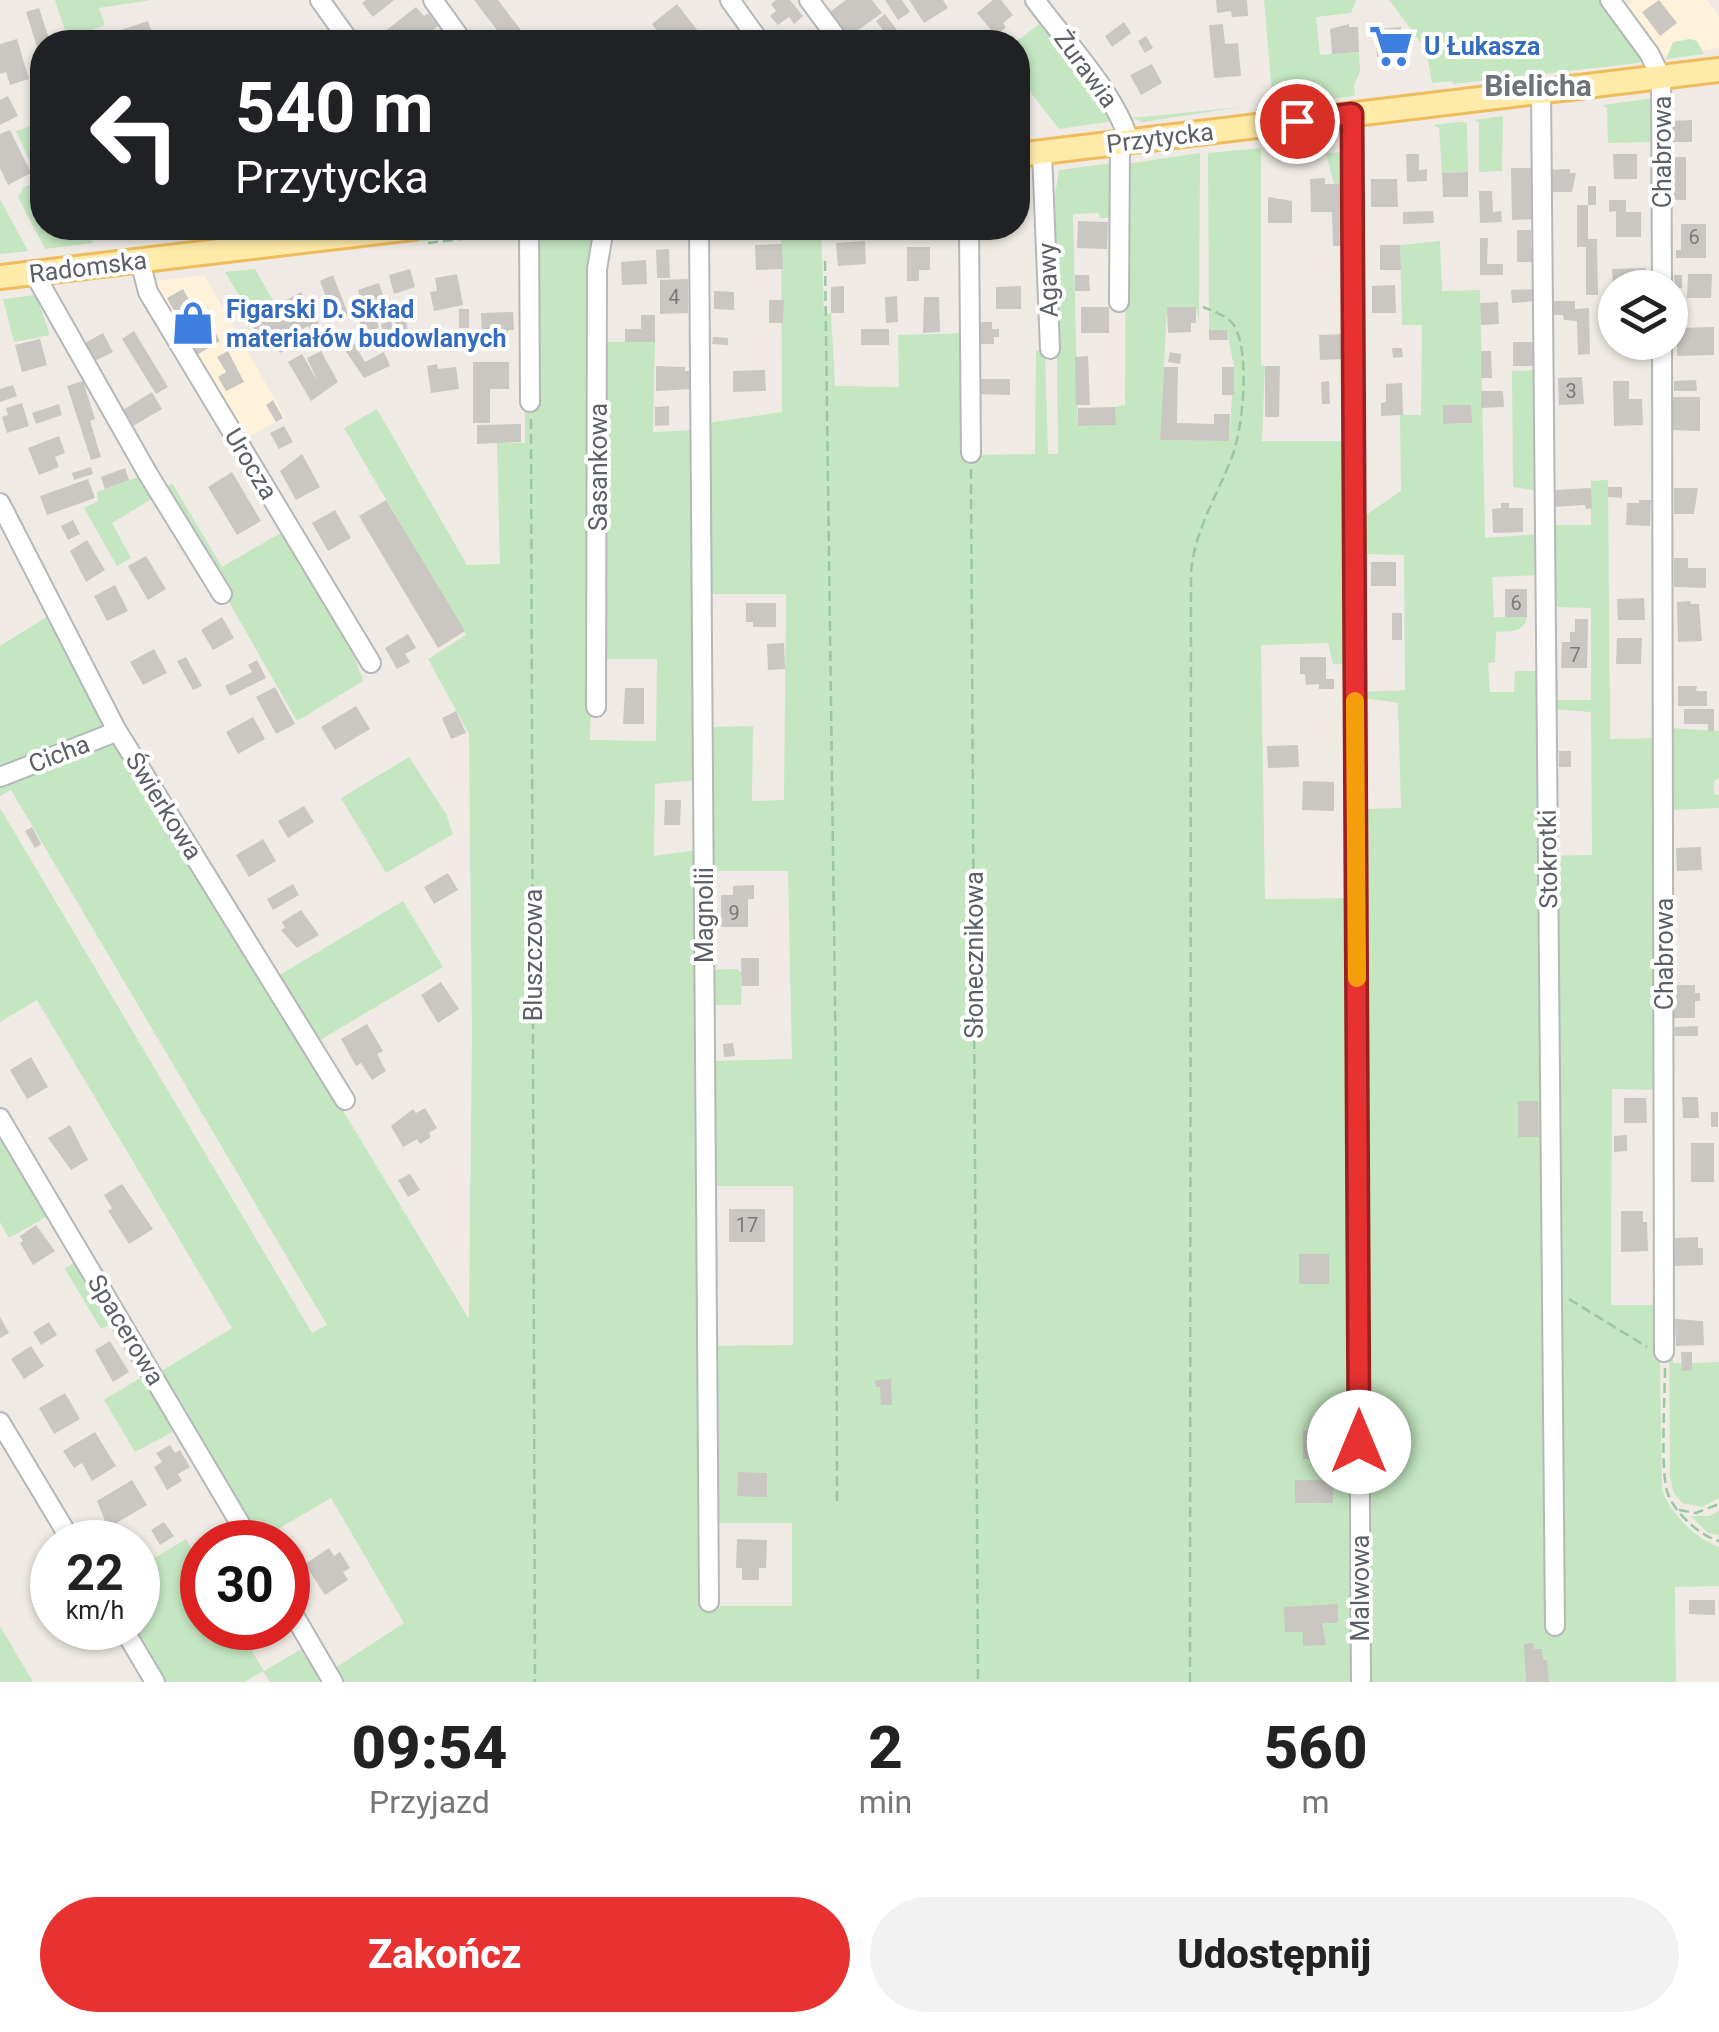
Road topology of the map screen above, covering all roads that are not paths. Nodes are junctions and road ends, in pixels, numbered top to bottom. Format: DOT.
graph roads {
  1 [pos="320,0"];
  2 [pos="432,0"];
  3 [pos="730,0"];
  4 [pos="809,0"];
  5 [pos="1036,0"];
  6 [pos="1610,0"];
  7 [pos="341,30"];
  8 [pos="454,30"];
  9 [pos="751,30"];
  10 [pos="831,30"];
  11 [pos="1719,70"];
  12 [pos="1661,77"];
  13 [pos="1541,92"];
  14 [pos="1352,114"];
  15 [pos="1125,142"];
  16 [pos="1042,152"];
  17 [pos="1030,154"];
  18 [pos="314,240"];
  19 [pos="528,240"];
  20 [pos="602,240"];
  21 [pos="700,240"];
  22 [pos="969,240"];
  23 [pos="140,261"];
  24 [pos="1662,270"];
  25 [pos="34,273"];
  26 [pos="0,277"];
  27 [pos="1118,302"];
  28 [pos="1050,349"];
  29 [pos="1662,360"];
  30 [pos="530,402"];
  31 [pos="971,454"];
  32 [pos="0,503"];
  33 [pos="222,594"];
  34 [pos="372,663"];
  35 [pos="596,707"];
  36 [pos="116,728"];
  37 [pos="0,776"];
  38 [pos="344,1100"];
  39 [pos="0,1118"];
  40 [pos="1664,1352"];
  41 [pos="0,1422"];
  42 [pos="59,1520"];
  43 [pos="238,1520"];
  44 [pos="709,1602"];
  45 [pos="1555,1626"];
  46 [pos="310,1643"];
  47 [pos="136,1650"];
  48 [pos="156,1682"];
  49 [pos="333,1682"];
  50 [pos="1361,1682"];
  1 -- 7 [label="street"];
  2 -- 8 [label="street"];
  3 -- 9 [label="street"];
  4 -- 10 [label="street"];
  5 -- 15 [label="street, Żurawia"];
  6 -- 12 [label="street"];
  11 -- 12 [label="main road, Przytycka"];
  12 -- 13 [label="main road, Przytycka"];
  12 -- 24 [label="street, Chabrowa"];
  13 -- 14 [label="main road, Przytycka"];
  13 -- 45 [label="street, Stokrotki"];
  14 -- 15 [label="main road, Przytycka"];
  14 -- 50 [label="street, Malwowa"];
  15 -- 16 [label="main road, Przytycka"];
  15 -- 27 [label="street"];
  16 -- 17 [label="main road, Przytycka"];
  16 -- 28 [label="street, Agawy"];
  18 -- 23 [label="main road, Radomska"];
  19 -- 30 [label="street"];
  20 -- 35 [label="street, Sasankowa"];
  21 -- 44 [label="street, Magnolii"];
  22 -- 31 [label="street"];
  23 -- 25 [label="main road, Radomska"];
  23 -- 34 [label="street, Urocza"];
  25 -- 26 [label="main road, Radomska"];
  25 -- 33 [label="street"];
  29 -- 40 [label="street, Chabrowa"];
  32 -- 36 [label="street, Świerkowa"];
  36 -- 37 [label="street, Cicha"];
  36 -- 38 [label="street, Świerkowa"];
  39 -- 43 [label="street, Spacerowa"];
  41 -- 42 [label="street"];
  46 -- 49 [label="street"];
  47 -- 48 [label="street"];
}
